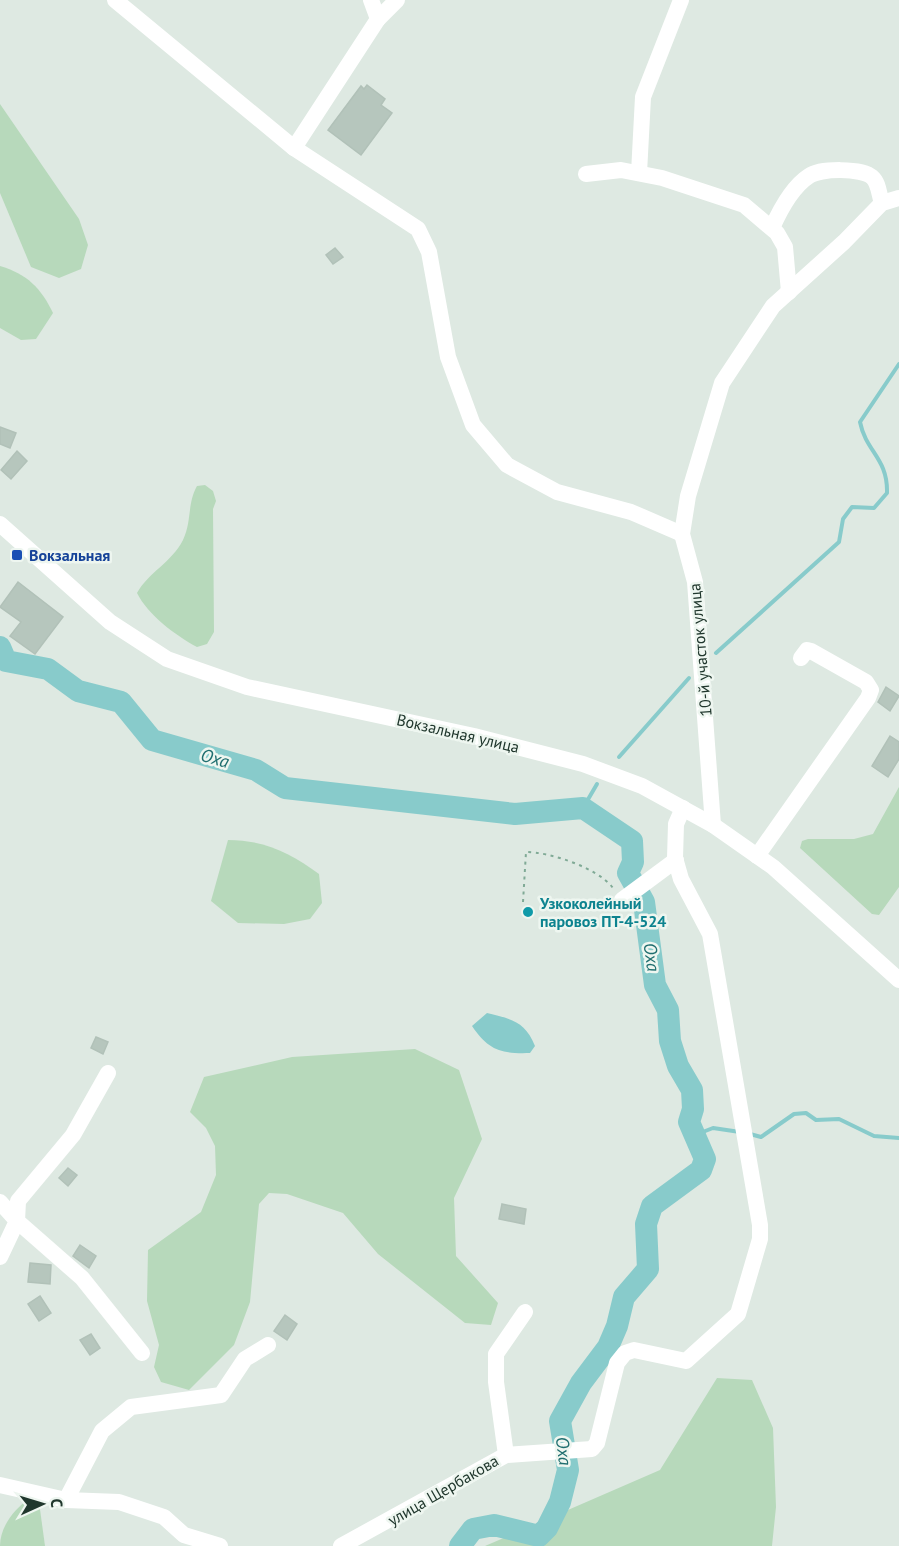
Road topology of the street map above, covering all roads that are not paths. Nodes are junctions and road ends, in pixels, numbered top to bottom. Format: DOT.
graph roads {
  1 [pos="114,0"];
  2 [pos="371,0"];
  3 [pos="397,0"];
  4 [pos="681,0"];
  5 [pos="378,19"];
  6 [pos="294,148"];
  7 [pos="639,173"];
  8 [pos="586,174"];
  9 [pos="899,198"];
  10 [pos="882,203"];
  11 [pos="772,228"];
  12 [pos="789,292"];
  13 [pos="0,524"];
  14 [pos="682,534"];
  15 [pos="801,658"];
  16 [pos="683,808"];
  17 [pos="713,825"];
  18 [pos="758,856"];
  19 [pos="676,861"];
  20 [pos="625,898"];
  21 [pos="899,980"];
  22 [pos="108,1073"];
  23 [pos="0,1202"];
  24 [pos="17,1221"];
  25 [pos="0,1257"];
  26 [pos="525,1312"];
  27 [pos="268,1345"];
  28 [pos="142,1353"];
  29 [pos="506,1455"];
  30 [pos="0,1485"];
  31 [pos="66,1500"];
  32 [pos="220,1546"];
  33 [pos="341,1546"];
  1 -- 6 [label="street"];
  2 -- 5 [label="street"];
  3 -- 5 [label="street"];
  4 -- 7 [label="street"];
  5 -- 6 [label="street"];
  6 -- 14 [label="street"];
  7 -- 8 [label="street"];
  7 -- 11 [label="street"];
  9 -- 10 [label="street, 10-й участок улица"];
  10 -- 11 [label="street"];
  10 -- 12 [label="street, 10-й участок улица"];
  11 -- 12 [label="street"];
  12 -- 14 [label="street, 10-й участок улица"];
  13 -- 16 [label="street, Вокзальная улица"];
  14 -- 17 [label="street, 10-й участок улица"];
  15 -- 18 [label="street"];
  16 -- 17 [label="street, Вокзальная улица"];
  16 -- 19 [label="street"];
  17 -- 18 [label="street, Вокзальная улица"];
  18 -- 21 [label="street, Вокзальная улица"];
  19 -- 20 [label="street"];
  19 -- 29 [label="street"];
  22 -- 24 [label="street"];
  23 -- 24 [label="street"];
  24 -- 25 [label="street"];
  24 -- 28 [label="street"];
  26 -- 29 [label="street, улица Щербакова"];
  27 -- 31 [label="street"];
  29 -- 33 [label="street, улица Щербакова"];
  30 -- 31 [label="street"];
  31 -- 32 [label="street"];
}
